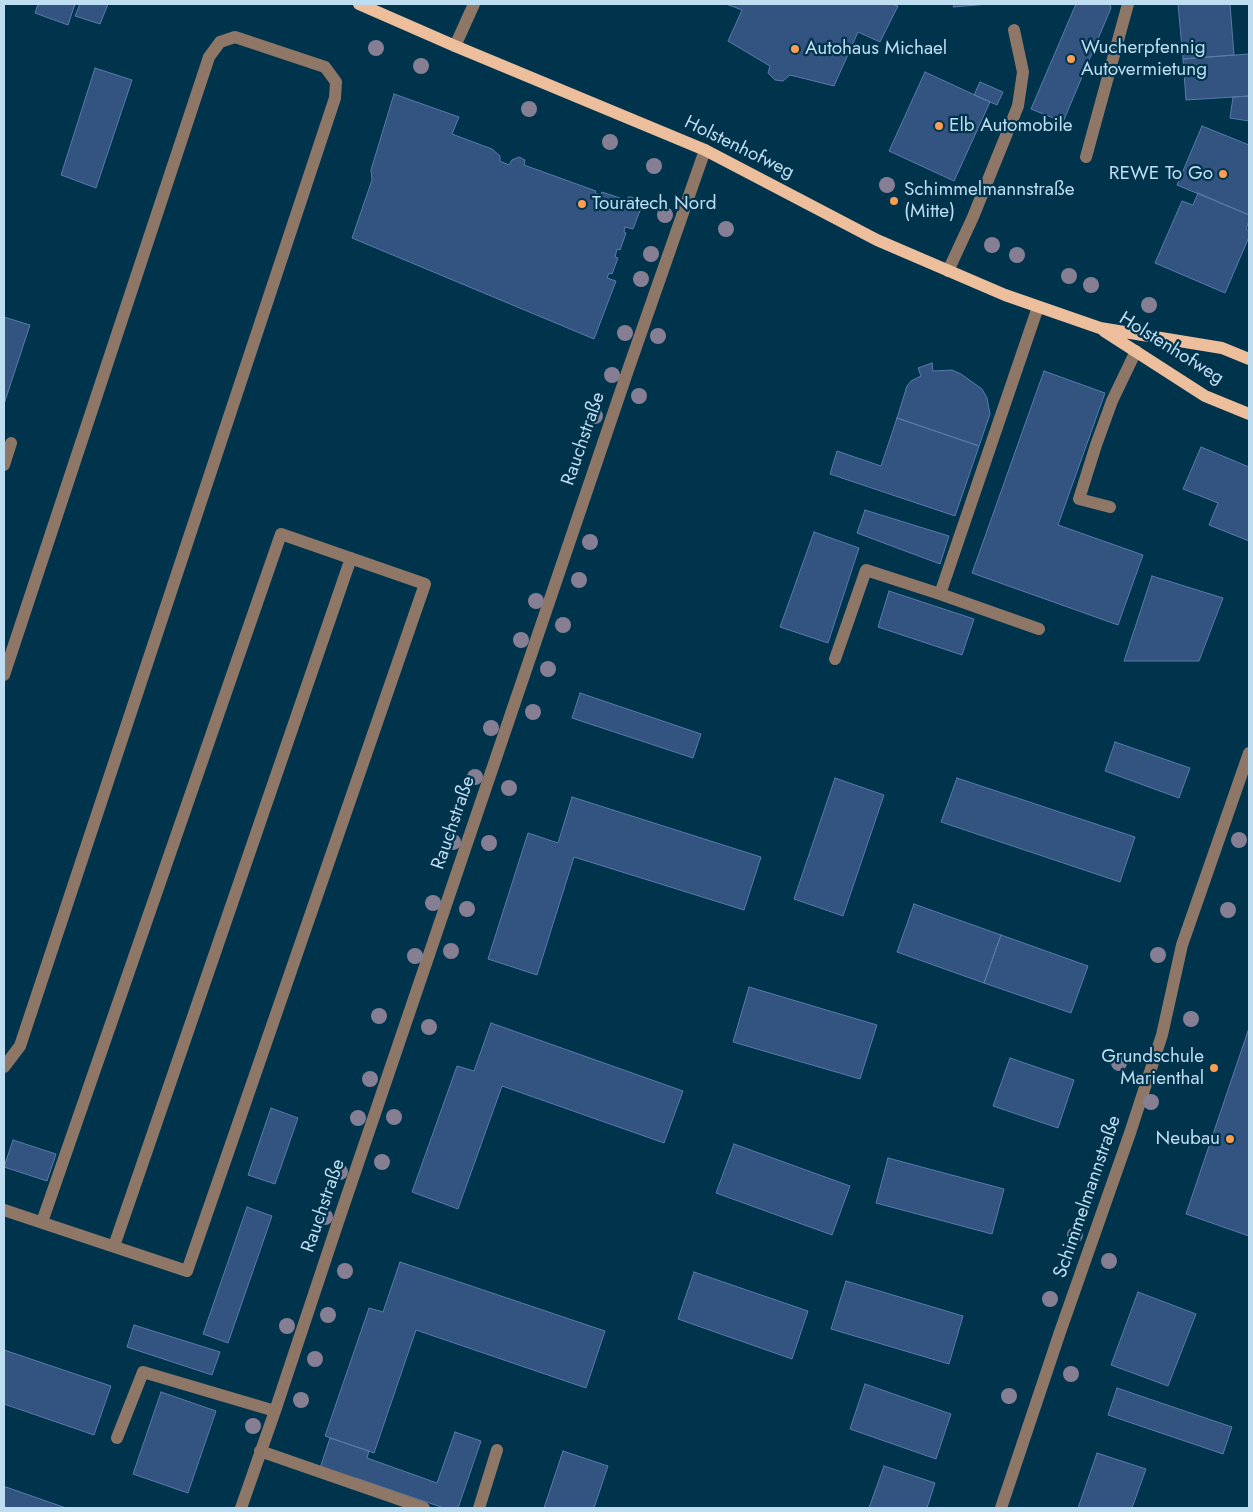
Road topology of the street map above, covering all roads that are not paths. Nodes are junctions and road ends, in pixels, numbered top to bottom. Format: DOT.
graph roads {
  1 [pos="359,4"];
  2 [pos="474,4"];
  3 [pos="1128,4"];
  4 [pos="1014,30"];
  5 [pos="455,46"];
  6 [pos="705,150"];
  7 [pos="1086,157"];
  8 [pos="948,271"];
  9 [pos="1038,307"];
  10 [pos="1100,328"];
  11 [pos="1136,351"];
  12 [pos="1249,359"];
  13 [pos="1249,414"];
  14 [pos="11,443"];
  15 [pos="4,465"];
  16 [pos="1110,507"];
  17 [pos="351,558"];
  18 [pos="940,594"];
  19 [pos="1039,629"];
  20 [pos="835,659"];
  21 [pos="4,675"];
  22 [pos="1249,753"];
  23 [pos="4,1067"];
  24 [pos="4,1210"];
  25 [pos="42,1222"];
  26 [pos="114,1246"];
  27 [pos="275,1411"];
  28 [pos="117,1438"];
  29 [pos="497,1450"];
  30 [pos="260,1451"];
  31 [pos="241,1508"];
  32 [pos="424,1508"];
  33 [pos="478,1508"];
  34 [pos="1001,1508"];
  1 -- 5 [label="main road, Holstenhofweg"];
  2 -- 5 [label="street"];
  3 -- 7 [label="street"];
  4 -- 8 [label="street"];
  5 -- 6 [label="main road, Holstenhofweg"];
  6 -- 8 [label="main road, Holstenhofweg"];
  6 -- 27 [label="street, Rauchstraße"];
  8 -- 9 [label="main road, Holstenhofweg"];
  9 -- 10 [label="main road, Holstenhofweg"];
  9 -- 18 [label="street"];
  10 -- 11 [label="main road, Holstenhofweg"];
  10 -- 12 [label="main road, Holstenhofweg"];
  11 -- 13 [label="main road, Holstenhofweg"];
  11 -- 16 [label="street"];
  14 -- 15 [label="street"];
  17 -- 25 [label="street"];
  17 -- 26 [label="street"];
  17 -- 26 [label="street"];
  18 -- 19 [label="street"];
  18 -- 20 [label="street"];
  21 -- 23 [label="street"];
  22 -- 34 [label="street, Schimmelmannstraße"];
  24 -- 25 [label="street"];
  25 -- 26 [label="street"];
  27 -- 28 [label="street"];
  27 -- 30 [label="street, Rauchstraße"];
  29 -- 33 [label="street"];
  30 -- 31 [label="street, Rauchstraße"];
  30 -- 32 [label="street"];
}
